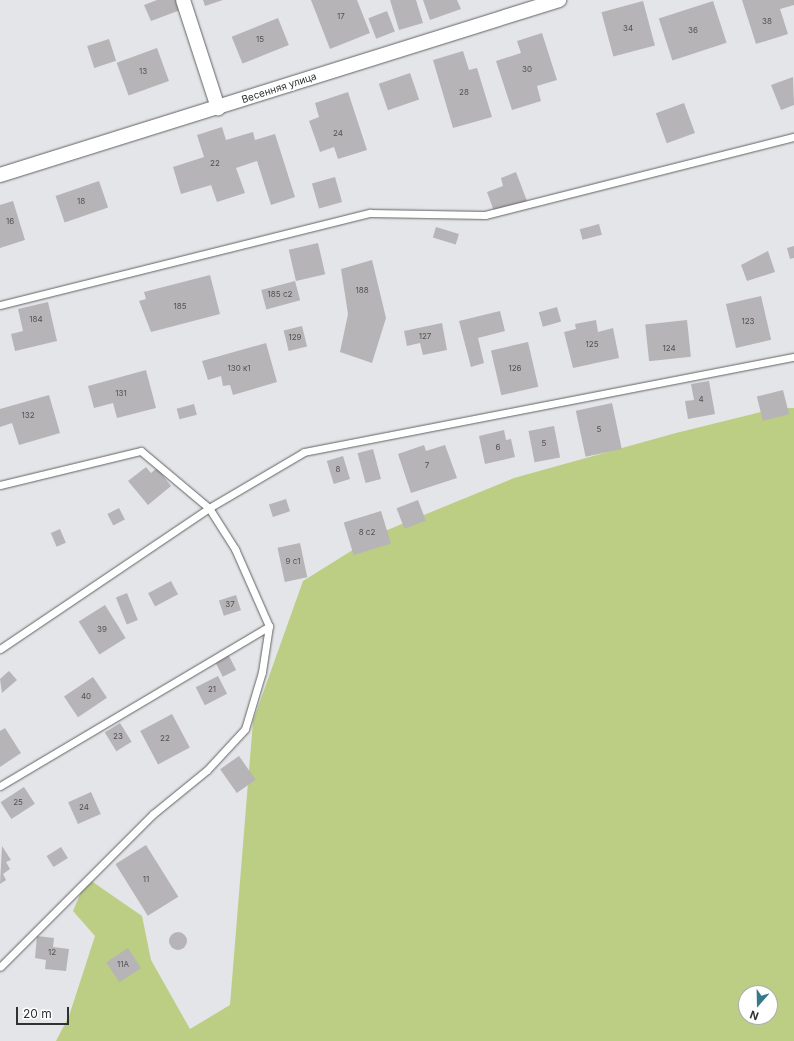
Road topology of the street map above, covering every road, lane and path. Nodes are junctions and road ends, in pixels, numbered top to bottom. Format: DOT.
graph roads {
  1 [pos="183,0"];
  2 [pos="559,0"];
  3 [pos="218,108"];
  4 [pos="794,136"];
  5 [pos="0,175"];
  6 [pos="0,305"];
  7 [pos="794,357"];
  8 [pos="0,484"];
  9 [pos="209,508"];
  10 [pos="269,626"];
  11 [pos="0,649"];
  12 [pos="0,786"];
  13 [pos="0,967"];
  1 -- 3 [label="street"];
  2 -- 3 [label="street, Весенняя улица"];
  3 -- 5 [label="street, Весенняя улица"];
  4 -- 6 [label="lane"];
  7 -- 9 [label="lane"];
  8 -- 9 [label="lane"];
  9 -- 10 [label="lane"];
  9 -- 11 [label="lane"];
  10 -- 12 [label="lane"];
  10 -- 13 [label="lane"];
}
